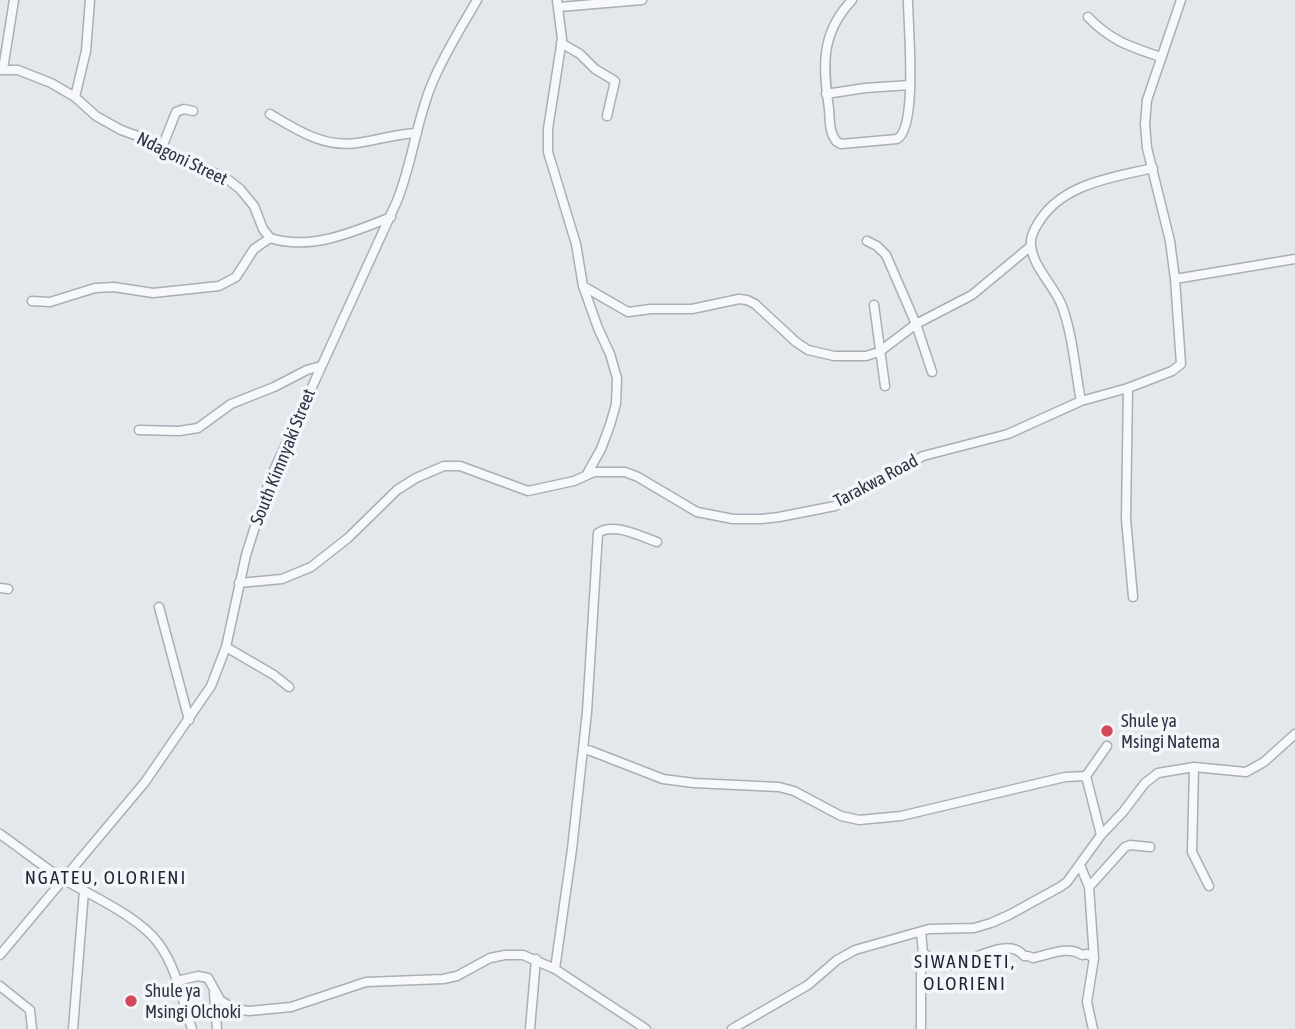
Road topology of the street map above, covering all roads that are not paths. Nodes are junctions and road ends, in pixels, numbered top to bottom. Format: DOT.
graph roads {
  1 [pos="14,0"];
  2 [pos="90,0"];
  3 [pos="477,0"];
  4 [pos="642,0"];
  5 [pos="852,0"];
  6 [pos="908,0"];
  7 [pos="1181,0"];
  8 [pos="558,4"];
  9 [pos="1088,17"];
  10 [pos="561,43"];
  11 [pos="1161,57"];
  12 [pos="1,70"];
  13 [pos="910,85"];
  14 [pos="826,94"];
  15 [pos="75,97"];
  16 [pos="193,111"];
  17 [pos="270,114"];
  18 [pos="607,116"];
  19 [pos="417,134"];
  20 [pos="161,150"];
  21 [pos="1153,169"];
  22 [pos="391,217"];
  23 [pos="270,238"];
  24 [pos="867,241"];
  25 [pos="1031,246"];
  26 [pos="1295,260"];
  27 [pos="1175,279"];
  28 [pos="583,286"];
  29 [pos="32,301"];
  30 [pos="874,306"];
  31 [pos="916,324"];
  32 [pos="879,352"];
  33 [pos="321,366"];
  34 [pos="932,372"];
  35 [pos="884,386"];
  36 [pos="1128,388"];
  37 [pos="1081,401"];
  38 [pos="139,430"];
  39 [pos="587,474"];
  40 [pos="657,542"];
  41 [pos="239,583"];
  42 [pos="1133,597"];
  43 [pos="159,607"];
  44 [pos="226,647"];
  45 [pos="289,687"];
  46 [pos="189,720"];
  47 [pos="1295,734"];
  48 [pos="1107,746"];
  49 [pos="583,750"];
  50 [pos="1194,767"];
  51 [pos="1086,776"];
  52 [pos="0,834"];
  53 [pos="1101,835"];
  54 [pos="1150,847"];
  55 [pos="1080,865"];
  56 [pos="62,878"];
  57 [pos="1089,887"];
  58 [pos="1209,887"];
  59 [pos="84,891"];
  60 [pos="921,932"];
  61 [pos="923,953"];
  62 [pos="0,955"];
  63 [pos="1094,958"];
  64 [pos="536,959"];
  65 [pos="555,969"];
  66 [pos="177,981"];
  67 [pos="0,986"];
  68 [pos="215,993"];
  69 [pos="32,1029"];
  70 [pos="73,1029"];
  71 [pos="192,1029"];
  72 [pos="217,1029"];
  73 [pos="530,1029"];
  74 [pos="646,1029"];
  75 [pos="732,1029"];
  76 [pos="921,1029"];
  77 [pos="1093,1029"];
  1 -- 12 [label="street"];
  2 -- 15 [label="street"];
  3 -- 19 [label="street, South Kimnyaki Street"];
  4 -- 8 [label="street"];
  5 -- 14 [label="street"];
  6 -- 13 [label="street"];
  7 -- 11 [label="street, Tarakwa Road"];
  8 -- 10 [label="street"];
  9 -- 11 [label="street"];
  10 -- 18 [label="street"];
  10 -- 28 [label="street"];
  11 -- 21 [label="street, Tarakwa Road"];
  12 -- 15 [label="street, Ndagoni Street"];
  13 -- 14 [label="street"];
  13 -- 14 [label="street"];
  15 -- 20 [label="street, Ndagoni Street"];
  16 -- 20 [label="street"];
  17 -- 19 [label="street"];
  19 -- 22 [label="street, South Kimnyaki Street"];
  20 -- 23 [label="street, Ndagoni Street"];
  21 -- 25 [label="street"];
  21 -- 27 [label="street, Tarakwa Road"];
  22 -- 23 [label="street"];
  22 -- 33 [label="street, South Kimnyaki Street"];
  23 -- 29 [label="street"];
  24 -- 31 [label="street"];
  25 -- 31 [label="street"];
  25 -- 37 [label="street"];
  26 -- 27 [label="street"];
  27 -- 36 [label="street, Tarakwa Road"];
  28 -- 32 [label="street"];
  28 -- 39 [label="street"];
  30 -- 32 [label="street"];
  31 -- 32 [label="street"];
  31 -- 34 [label="street"];
  32 -- 35 [label="street"];
  33 -- 38 [label="street"];
  33 -- 41 [label="street, South Kimnyaki Street"];
  36 -- 37 [label="street, Tarakwa Road"];
  36 -- 42 [label="street"];
  37 -- 39 [label="street, Tarakwa Road"];
  39 -- 41 [label="street, Tarakwa Road"];
  40 -- 49 [label="street"];
  41 -- 44 [label="street, South Kimnyaki Street"];
  43 -- 46 [label="street"];
  44 -- 45 [label="street"];
  44 -- 46 [label="street, South Kimnyaki Street"];
  46 -- 56 [label="street, South Kimnyaki Street"];
  47 -- 50 [label="street"];
  48 -- 51 [label="street"];
  49 -- 51 [label="street"];
  49 -- 65 [label="street"];
  50 -- 53 [label="street"];
  50 -- 58 [label="street"];
  51 -- 53 [label="street"];
  52 -- 56 [label="street"];
  53 -- 55 [label="street"];
  54 -- 57 [label="street"];
  55 -- 57 [label="street"];
  55 -- 60 [label="street"];
  56 -- 59 [label="street"];
  56 -- 62 [label="street, South Kimnyaki Street"];
  57 -- 63 [label="street"];
  59 -- 66 [label="street"];
  59 -- 70 [label="street"];
  60 -- 61 [label="street"];
  60 -- 75 [label="street"];
  61 -- 63 [label="street"];
  61 -- 76 [label="street"];
  63 -- 77 [label="street"];
  64 -- 65 [label="street"];
  64 -- 68 [label="street"];
  64 -- 73 [label="street"];
  65 -- 74 [label="street"];
  66 -- 68 [label="street"];
  66 -- 71 [label="street"];
  67 -- 69 [label="street"];
  68 -- 72 [label="street"];
}
